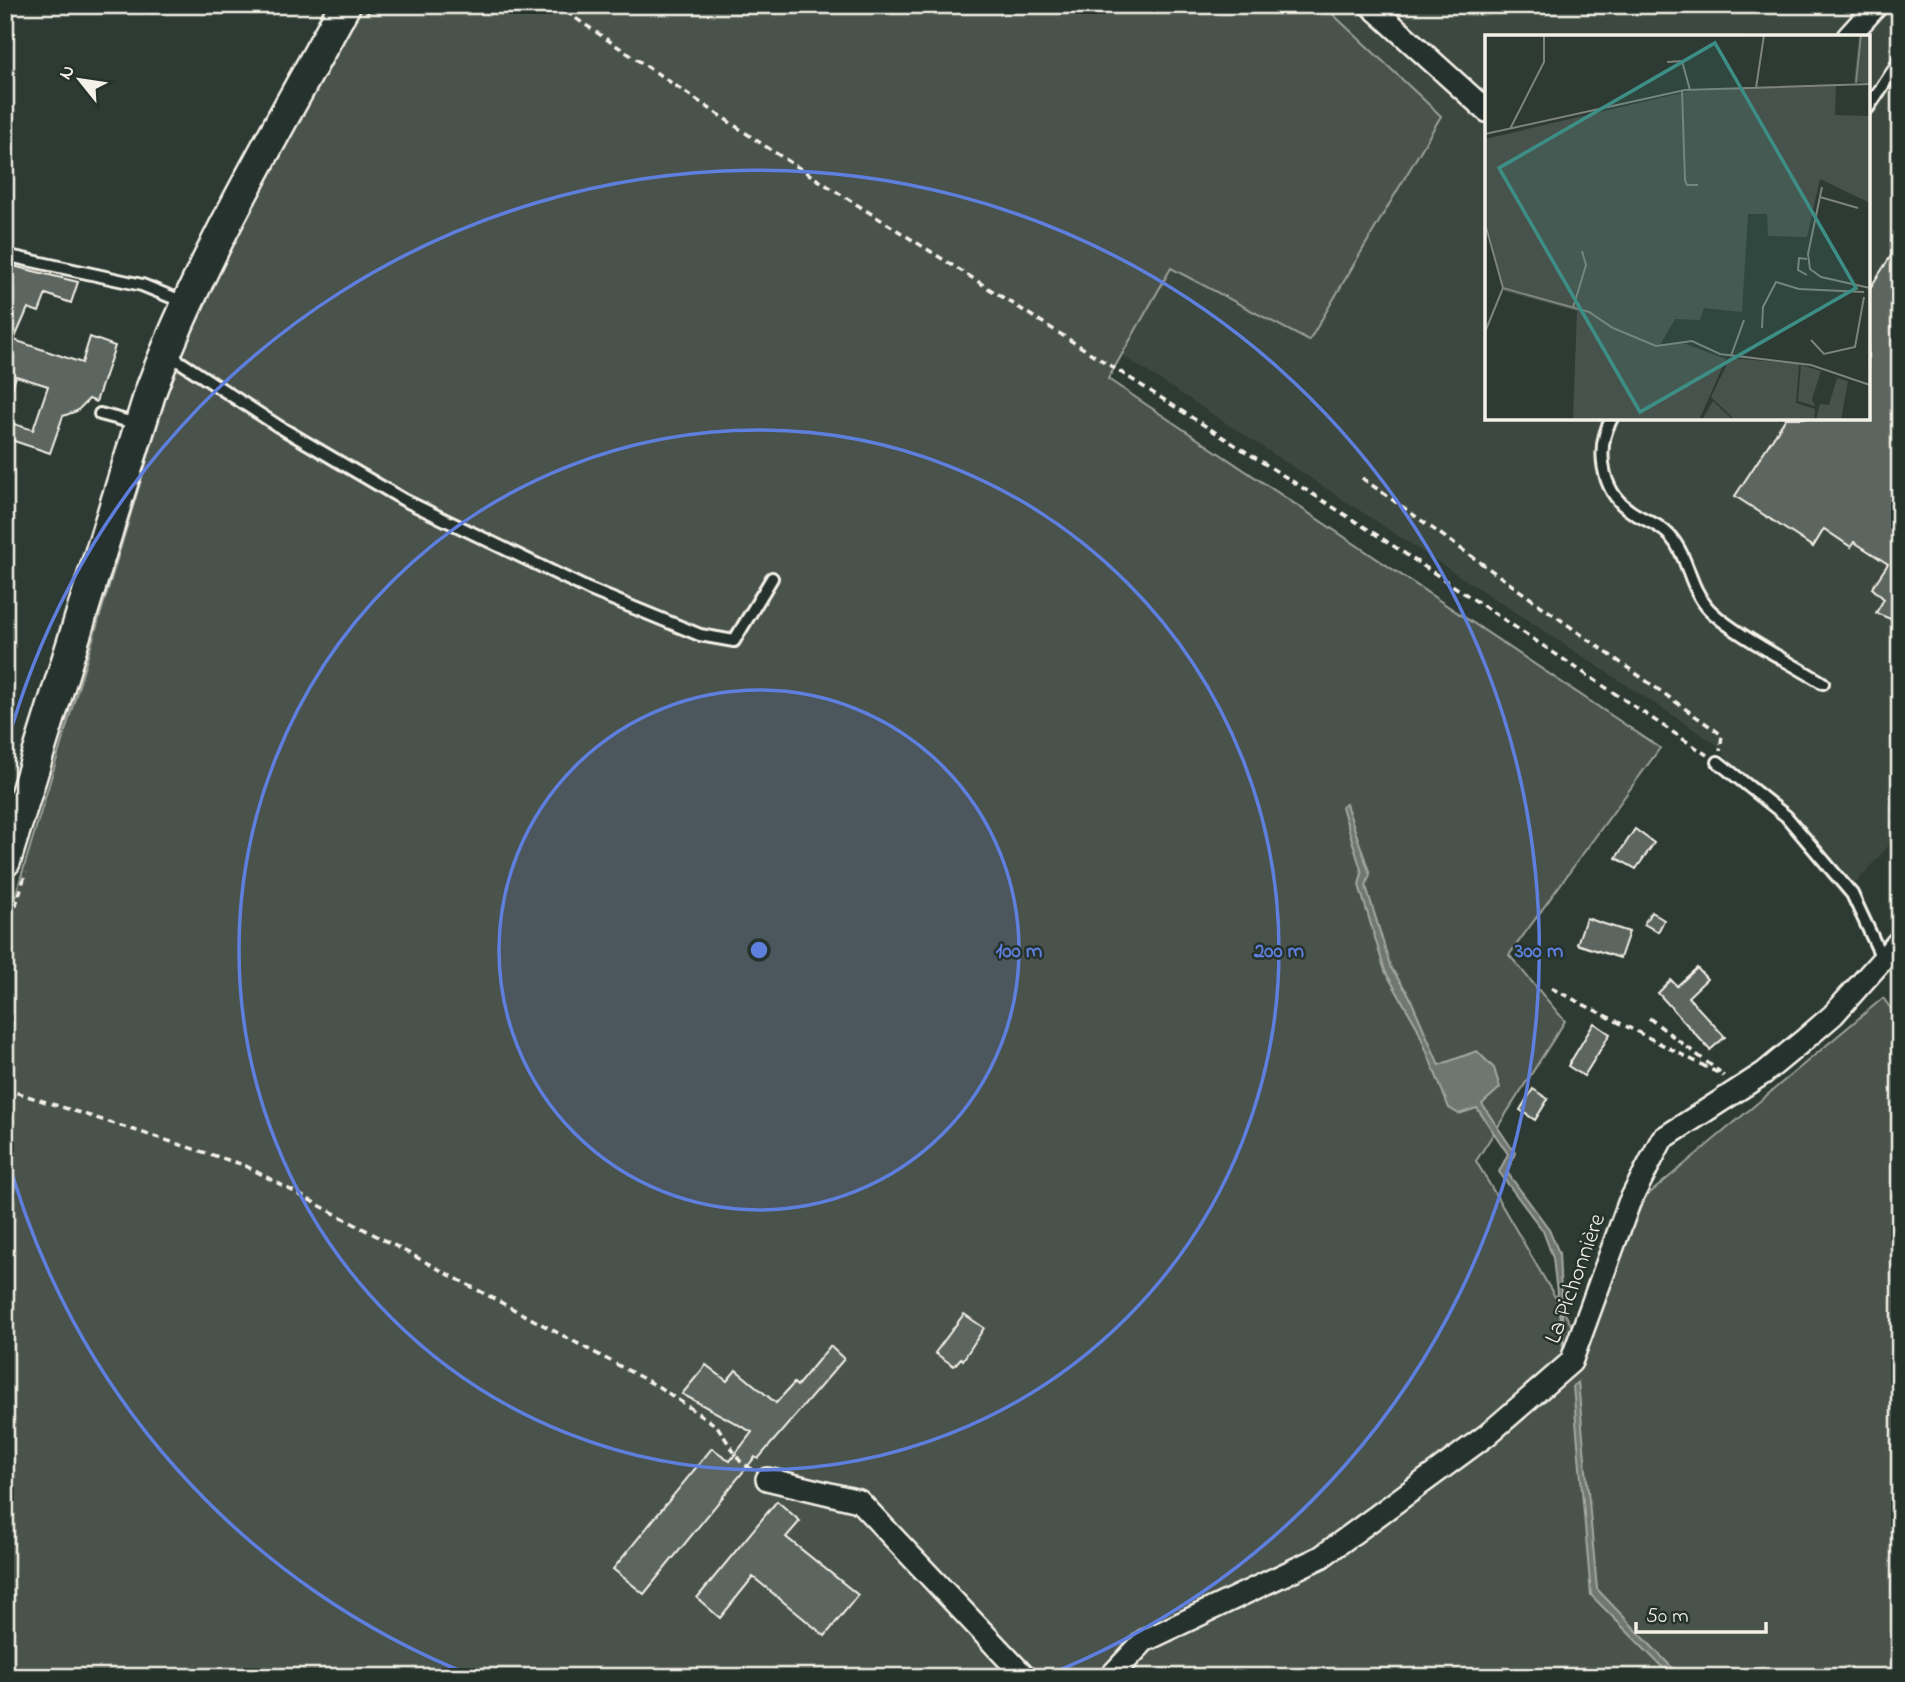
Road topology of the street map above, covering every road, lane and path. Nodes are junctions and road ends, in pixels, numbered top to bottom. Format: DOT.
graph roads {
  1 [pos="372,5"];
  2 [pos="556,5"];
  3 [pos="1877,5"];
  4 [pos="1372,6"];
  5 [pos="355,11"];
  6 [pos="1851,35"];
  7 [pos="1900,60"];
  8 [pos="1870,105"];
  9 [pos="1485,109"];
  10 [pos="5,255"];
  11 [pos="186,303"];
  12 [pos="166,352"];
  13 [pos="100,414"];
  14 [pos="1611,420"];
  15 [pos="140,425"];
  16 [pos="1362,478"];
  17 [pos="772,578"];
  18 [pos="1823,683"];
  19 [pos="1718,762"];
  20 [pos="18,861"];
  21 [pos="1900,940"];
  22 [pos="5,941"];
  23 [pos="1882,957"];
  24 [pos="1551,988"];
  25 [pos="1649,1018"];
  26 [pos="1728,1084"];
  27 [pos="5,1089"];
  28 [pos="767,1479"];
  29 [pos="1025,1677"];
  30 [pos="1110,1677"];
  1 -- 5 [label="path"];
  2 -- 19 [label="path"];
  3 -- 6 [label="street"];
  4 -- 9 [label="street"];
  5 -- 11 [label="street"];
  7 -- 8 [label="lane"];
  10 -- 11 [label="lane"];
  11 -- 12 [label="street"];
  12 -- 15 [label="street"];
  12 -- 17 [label="lane"];
  13 -- 15 [label="lane"];
  14 -- 18 [label="lane"];
  15 -- 20 [label="street"];
  16 -- 19 [label="path"];
  19 -- 23 [label="lane"];
  20 -- 22 [label="path"];
  21 -- 23 [label="street, La Pichonnière"];
  23 -- 26 [label="street, La Pichonnière"];
  24 -- 26 [label="path"];
  25 -- 26 [label="path"];
  26 -- 30 [label="street, La Pichonnière"];
  27 -- 28 [label="path"];
  28 -- 29 [label="street"];
}
